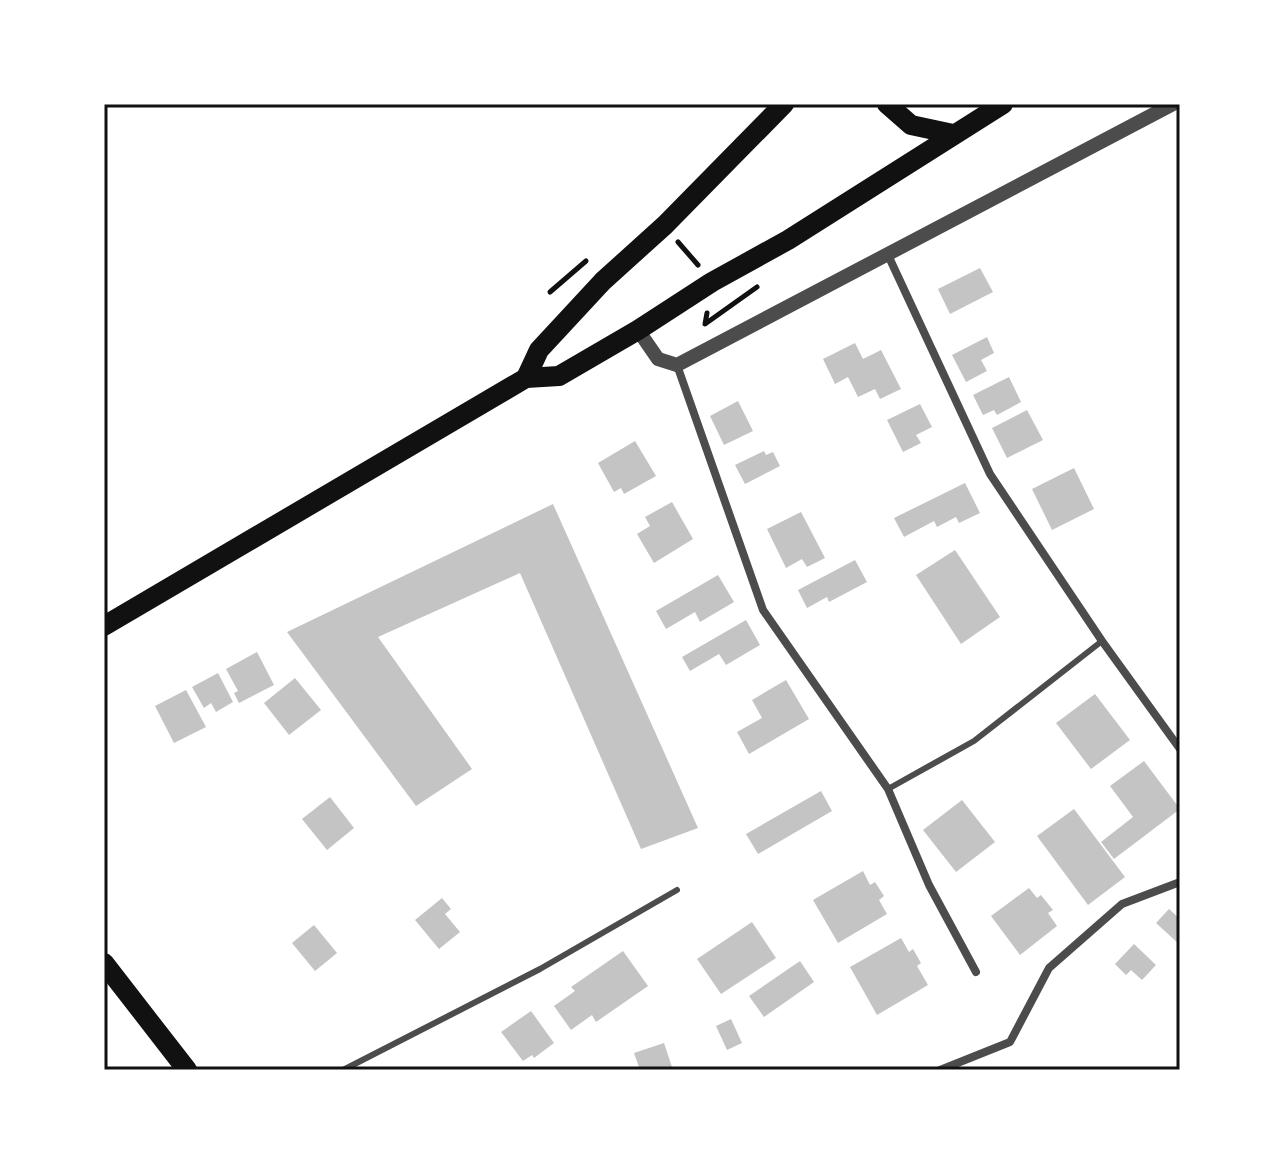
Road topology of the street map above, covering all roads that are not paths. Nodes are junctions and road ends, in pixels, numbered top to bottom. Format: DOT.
graph roads {
  1 [pos="784,104"];
  2 [pos="887,104"];
  3 [pos="1003,104"];
  4 [pos="1173,104"];
  5 [pos="953,134"];
  6 [pos="888,255"];
  7 [pos="638,330"];
  8 [pos="677,365"];
  9 [pos="526,378"];
  10 [pos="104,626"];
  11 [pos="1102,641"];
  12 [pos="1180,749"];
  13 [pos="888,789"];
  14 [pos="1180,882"];
  15 [pos="677,890"];
  16 [pos="104,963"];
  17 [pos="976,972"];
  18 [pos="187,1070"];
  19 [pos="343,1070"];
  20 [pos="940,1070"];
  1 -- 9 [label="main road"];
  2 -- 5 [label="main road"];
  3 -- 5 [label="main road"];
  4 -- 6 [label="street"];
  5 -- 7 [label="main road"];
  6 -- 8 [label="street"];
  6 -- 11 [label="street"];
  7 -- 8 [label="street"];
  7 -- 9 [label="main road"];
  8 -- 13 [label="street"];
  9 -- 10 [label="main road"];
  11 -- 12 [label="street"];
  11 -- 13 [label="lane"];
  13 -- 17 [label="street"];
  14 -- 20 [label="street"];
  15 -- 19 [label="lane"];
  16 -- 18 [label="main road"];
}
